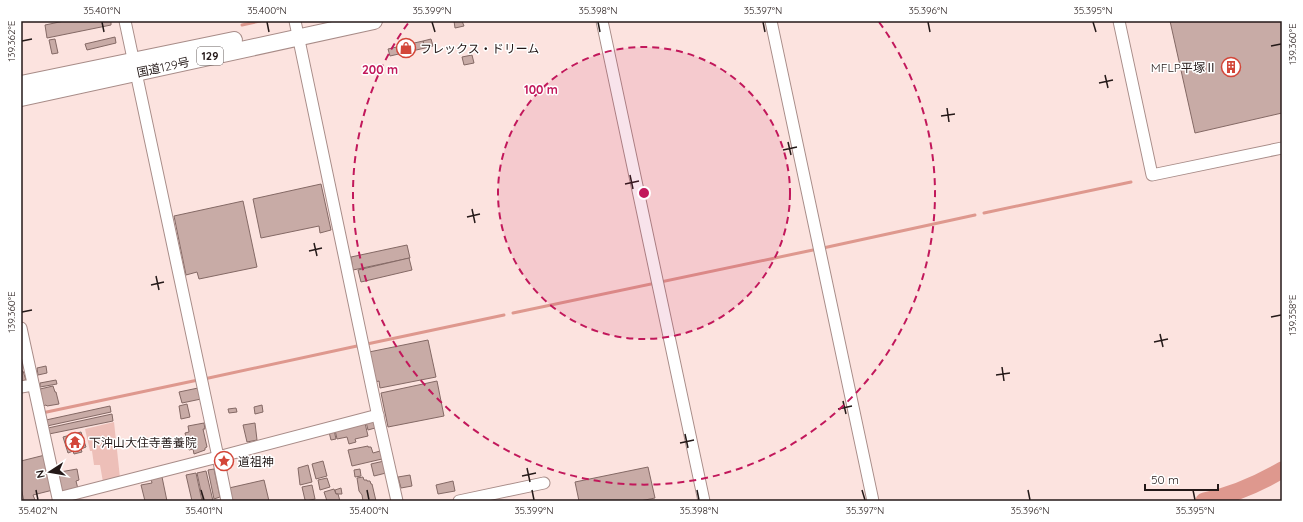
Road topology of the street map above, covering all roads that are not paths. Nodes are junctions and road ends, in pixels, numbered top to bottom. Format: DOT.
graph roads {
  1 [pos="125,21"];
  2 [pos="326,21"];
  3 [pos="374,21"];
  4 [pos="602,21"];
  5 [pos="772,21"];
  6 [pos="1119,21"];
  7 [pos="296,28"];
  8 [pos="135,67"];
  9 [pos="21,83"];
  10 [pos="45,86"];
  11 [pos="21,99"];
  12 [pos="1282,148"];
  13 [pos="21,328"];
  14 [pos="28,386"];
  15 [pos="378,415"];
  16 [pos="218,457"];
  17 [pos="544,483"];
  18 [pos="54,500"];
  19 [pos="227,501"];
  20 [pos="397,501"];
  21 [pos="459,501"];
  22 [pos="704,501"];
  23 [pos="873,501"];
  1 -- 8 [label="street"];
  2 -- 7 [label="highway, 国道129号 / 129"];
  3 -- 7 [label="highway, 国道129号 / 129"];
  4 -- 22 [label="street"];
  5 -- 23 [label="street"];
  6 -- 12 [label="street"];
  7 -- 8 [label="highway, 国道129号 / 129"];
  7 -- 15 [label="street"];
  8 -- 10 [label="highway, 国道129号 / 129"];
  8 -- 16 [label="street"];
  9 -- 10 [label="highway, 国道129号 / 129"];
  10 -- 11 [label="highway, 129"];
  13 -- 14 [label="street"];
  14 -- 18 [label="street"];
  15 -- 16 [label="street"];
  15 -- 20 [label="street"];
  16 -- 18 [label="street"];
  16 -- 19 [label="street"];
  17 -- 21 [label="street"];
}
